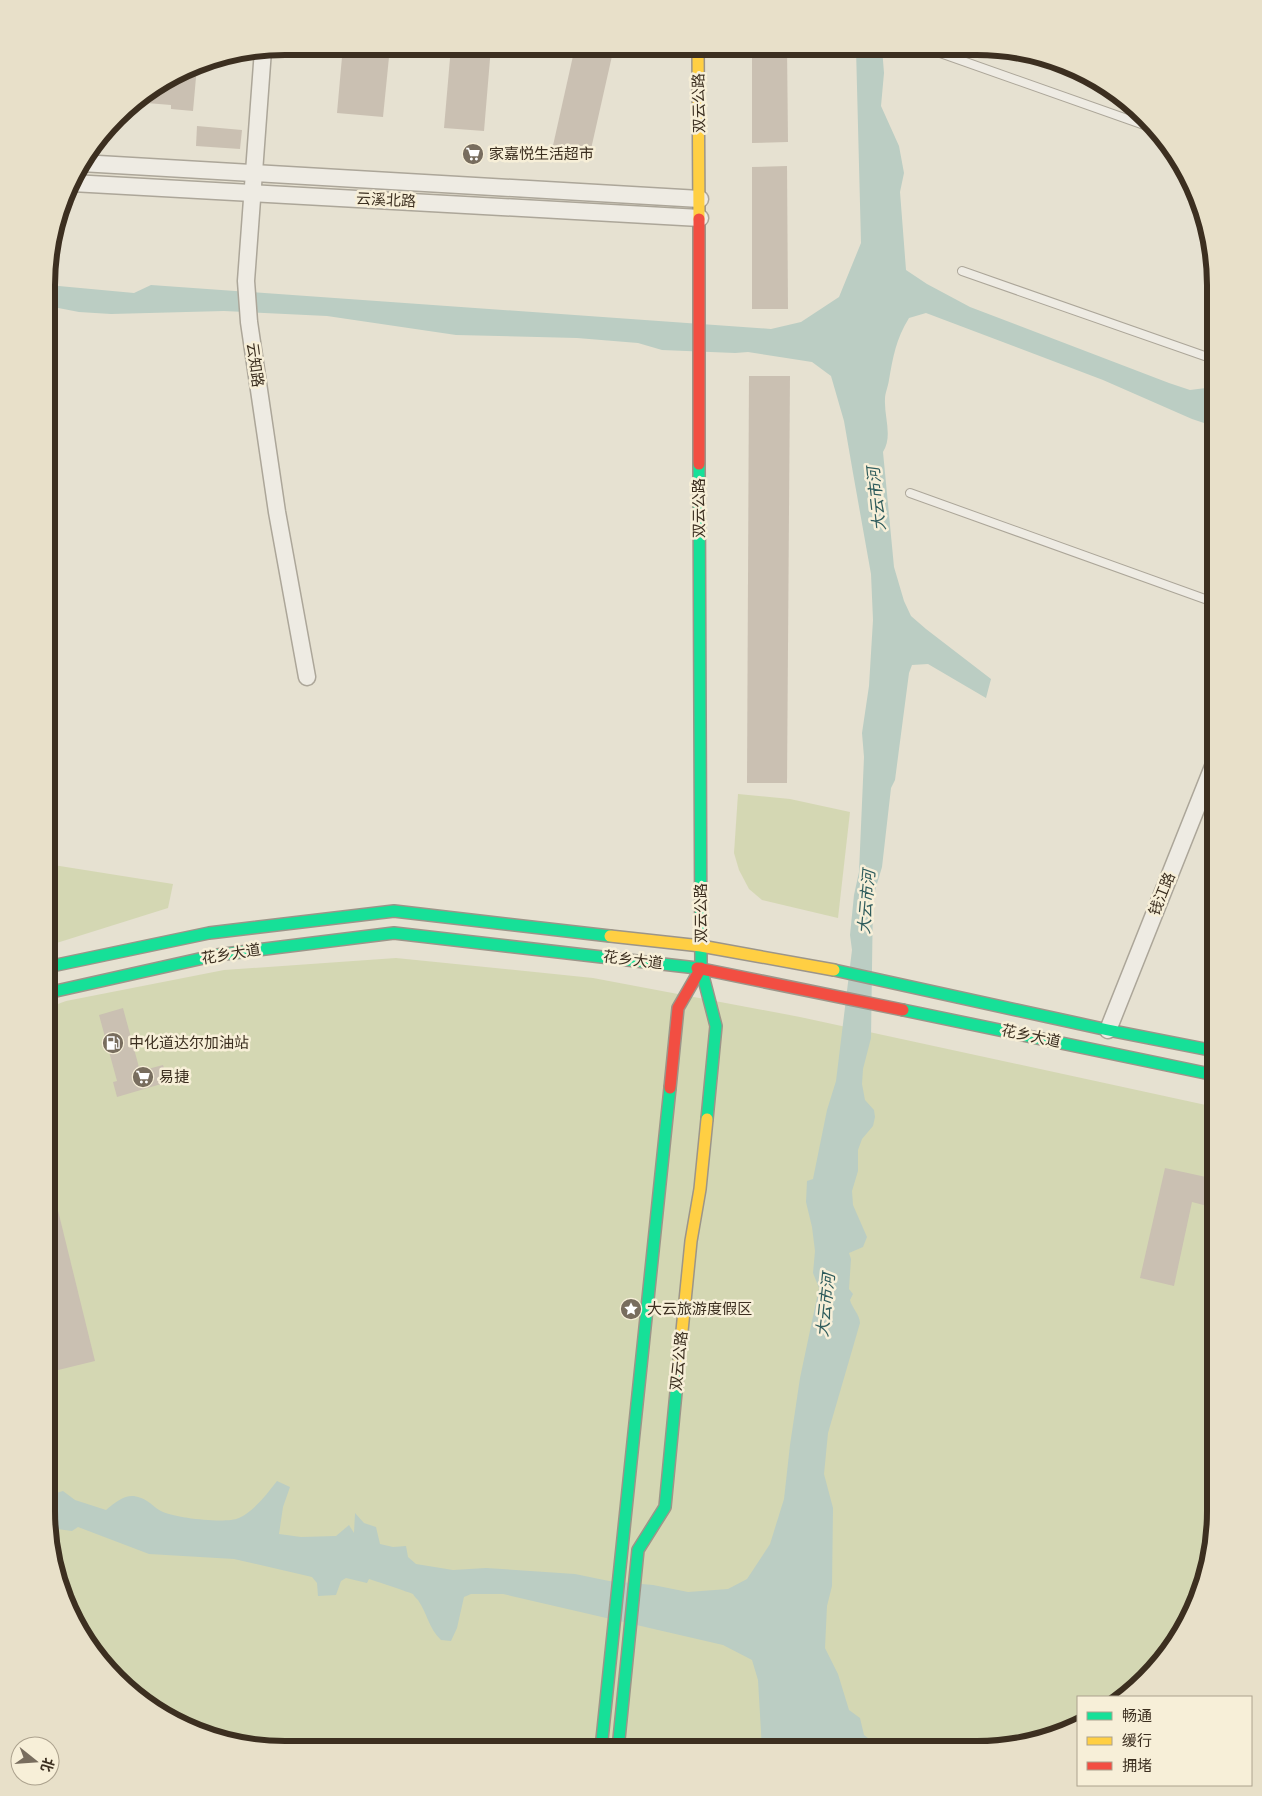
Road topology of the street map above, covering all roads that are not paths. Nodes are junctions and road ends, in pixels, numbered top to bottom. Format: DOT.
graph roads {
  1 [pos="698,55"];
  2 [pos="946,55"];
  3 [pos="263,56"];
  4 [pos="1142,124"];
  5 [pos="90,164"];
  6 [pos="253,173"];
  7 [pos="79,183"];
  8 [pos="252,193"];
  9 [pos="700,199"];
  10 [pos="700,218"];
  11 [pos="962,271"];
  12 [pos="1207,357"];
  13 [pos="910,492"];
  14 [pos="1207,600"];
  15 [pos="307,676"];
  16 [pos="1207,782"];
  17 [pos="702,946"];
  18 [pos="55,966"];
  19 [pos="700,968"];
  20 [pos="55,991"];
  21 [pos="1108,1030"];
  22 [pos="1207,1049"];
  23 [pos="1207,1073"];
  24 [pos="602,1741"];
  25 [pos="619,1741"];
  1 -- 9 [label="street, 双云公路"];
  2 -- 4 [label="lane"];
  3 -- 6 [label="street, 云知路"];
  5 -- 6 [label="street, 云溪北路"];
  6 -- 8 [label="street, 云知路"];
  6 -- 9 [label="street, 云溪北路"];
  7 -- 8 [label="street, 云溪北路"];
  8 -- 10 [label="street, 云溪北路"];
  8 -- 15 [label="street, 云知路"];
  9 -- 10 [label="street, 双云公路"];
  10 -- 17 [label="street, 双云公路"];
  11 -- 12 [label="lane"];
  13 -- 14 [label="lane"];
  16 -- 21 [label="street, 钱江路"];
  17 -- 18 [label="street, 花乡大道"];
  17 -- 19 [label="street, 双云公路"];
  17 -- 21 [label="street, 花乡大道"];
  19 -- 20 [label="street, 花乡大道"];
  19 -- 23 [label="street, 花乡大道"];
  19 -- 24 [label="street, 双云公路"];
  19 -- 25 [label="street, 双云公路"];
  21 -- 22 [label="street, 花乡大道"];
}
